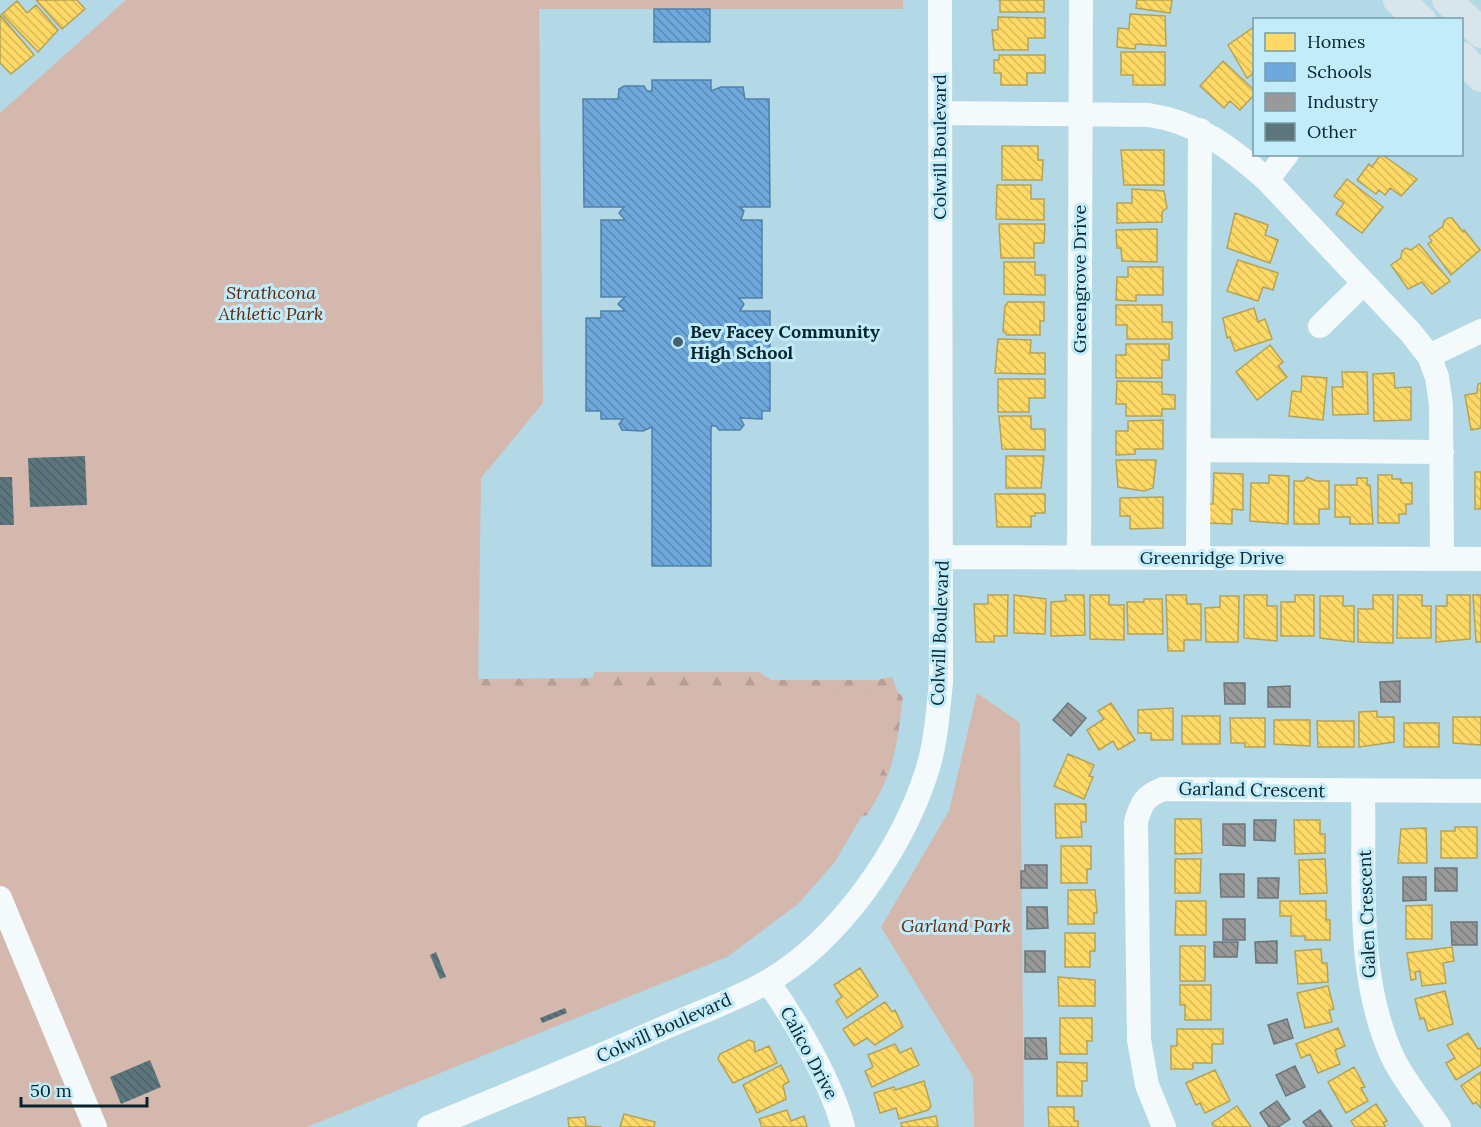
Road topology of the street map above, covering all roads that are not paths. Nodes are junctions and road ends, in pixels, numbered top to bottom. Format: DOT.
graph roads {
  1 [pos="940,0"];
  2 [pos="1081,0"];
  3 [pos="1463,59"];
  4 [pos="1481,77"];
  5 [pos="941,113"];
  6 [pos="1080,115"];
  7 [pos="1200,130"];
  8 [pos="1285,156"];
  9 [pos="1267,180"];
  10 [pos="1363,284"];
  11 [pos="1320,326"];
  12 [pos="1481,331"];
  13 [pos="1429,356"];
  14 [pos="1199,450"];
  15 [pos="1442,452"];
  16 [pos="942,557"];
  17 [pos="1079,558"];
  18 [pos="1198,558"];
  19 [pos="1442,559"];
  20 [pos="1481,559"];
  21 [pos="1481,791"];
  22 [pos="1363,792"];
  23 [pos="0,898"];
  24 [pos="768,982"];
  25 [pos="95,1127"];
  26 [pos="429,1127"];
  27 [pos="843,1127"];
  28 [pos="1164,1127"];
  29 [pos="1439,1127"];
  1 -- 5 [label="street, Colwill Boulevard"];
  2 -- 6 [label="street, Greengrove Drive"];
  3 -- 4 [label="main road"];
  5 -- 6 [label="street"];
  5 -- 16 [label="street, Colwill Boulevard"];
  6 -- 7 [label="street"];
  6 -- 17 [label="street, Greengrove Drive"];
  7 -- 9 [label="street"];
  7 -- 14 [label="street"];
  8 -- 9 [label="street"];
  9 -- 10 [label="street"];
  10 -- 11 [label="street"];
  10 -- 13 [label="street"];
  12 -- 13 [label="street"];
  13 -- 15 [label="street"];
  14 -- 15 [label="street"];
  14 -- 18 [label="street"];
  15 -- 19 [label="street"];
  16 -- 17 [label="street, Greenridge Drive"];
  16 -- 24 [label="street, Colwill Boulevard"];
  17 -- 18 [label="street, Greenridge Drive"];
  18 -- 19 [label="street, Greenridge Drive"];
  19 -- 20 [label="street, Greenridge Drive"];
  21 -- 22 [label="street, Garland Crescent"];
  22 -- 28 [label="street, Garland Crescent"];
  22 -- 29 [label="street, Galen Crescent"];
  23 -- 25 [label="street"];
  24 -- 26 [label="street, Colwill Boulevard"];
  24 -- 27 [label="street, Calico Drive"];
}
